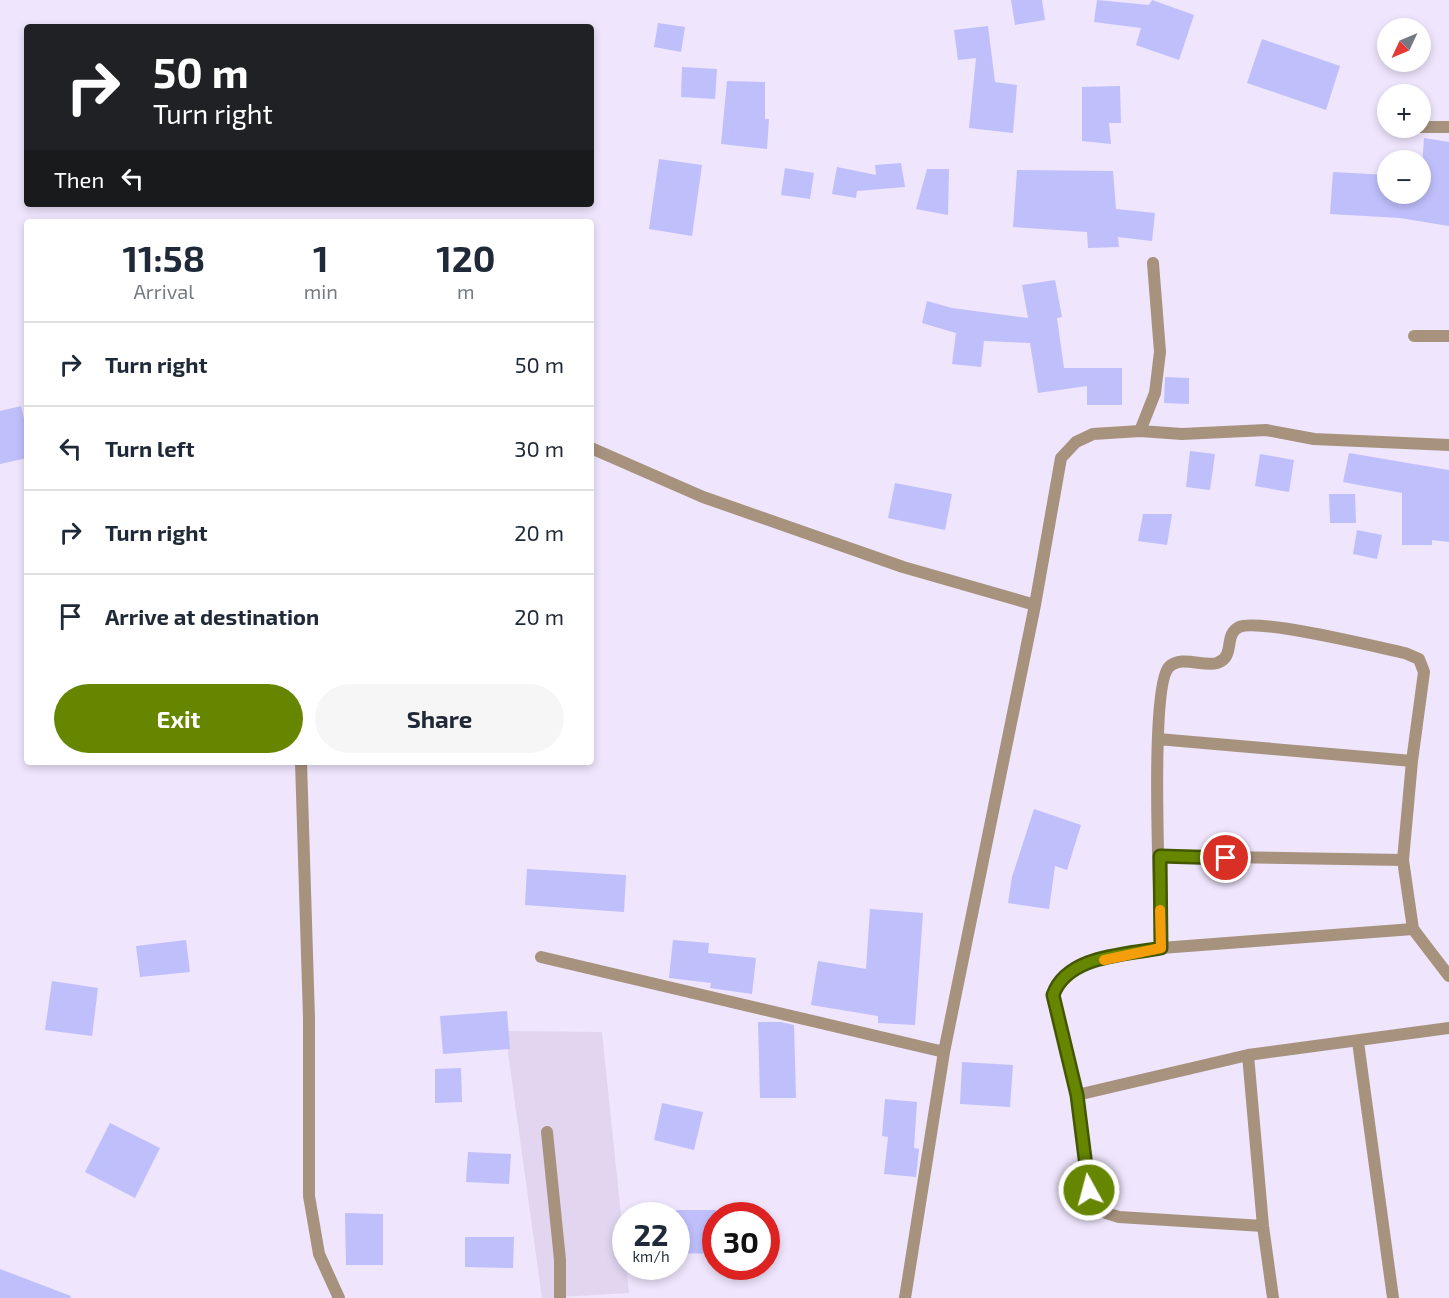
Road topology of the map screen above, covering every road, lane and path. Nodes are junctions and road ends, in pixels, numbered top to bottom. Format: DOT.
graph roads {
  1 [pos="1431,127"];
  2 [pos="1449,127"];
  3 [pos="1153,263"];
  4 [pos="1414,336"];
  5 [pos="1449,336"];
  6 [pos="1140,431"];
  7 [pos="1449,446"];
  8 [pos="594,449"];
  9 [pos="1035,605"];
  10 [pos="1158,739"];
  11 [pos="1412,761"];
  12 [pos="301,765"];
  13 [pos="1160,856"];
  14 [pos="1403,860"];
  15 [pos="1413,929"];
  16 [pos="1161,948"];
  17 [pos="540,957"];
  18 [pos="1449,976"];
  19 [pos="1449,1028"];
  20 [pos="1358,1042"];
  21 [pos="944,1052"];
  22 [pos="1248,1055"];
  23 [pos="1077,1095"];
  24 [pos="547,1132"];
  25 [pos="1263,1226"];
  26 [pos="339,1298"];
  27 [pos="560,1298"];
  28 [pos="905,1298"];
  29 [pos="1274,1298"];
  30 [pos="1393,1298"];
  1 -- 2 [label="street"];
  3 -- 6 [label="street"];
  4 -- 5 [label="street"];
  6 -- 7 [label="street"];
  6 -- 9 [label="street"];
  8 -- 9 [label="street"];
  9 -- 21 [label="street"];
  10 -- 11 [label="street"];
  10 -- 11 [label="street"];
  10 -- 13 [label="street"];
  11 -- 14 [label="street"];
  12 -- 26 [label="street"];
  13 -- 14 [label="street"];
  13 -- 16 [label="street"];
  14 -- 15 [label="street"];
  15 -- 16 [label="street"];
  15 -- 18 [label="street"];
  16 -- 23 [label="street"];
  17 -- 21 [label="street"];
  19 -- 20 [label="street"];
  20 -- 22 [label="street"];
  20 -- 30 [label="street"];
  21 -- 28 [label="street"];
  22 -- 23 [label="street"];
  22 -- 25 [label="street"];
  23 -- 25 [label="street"];
  24 -- 27 [label="street"];
  25 -- 29 [label="street"];
}
